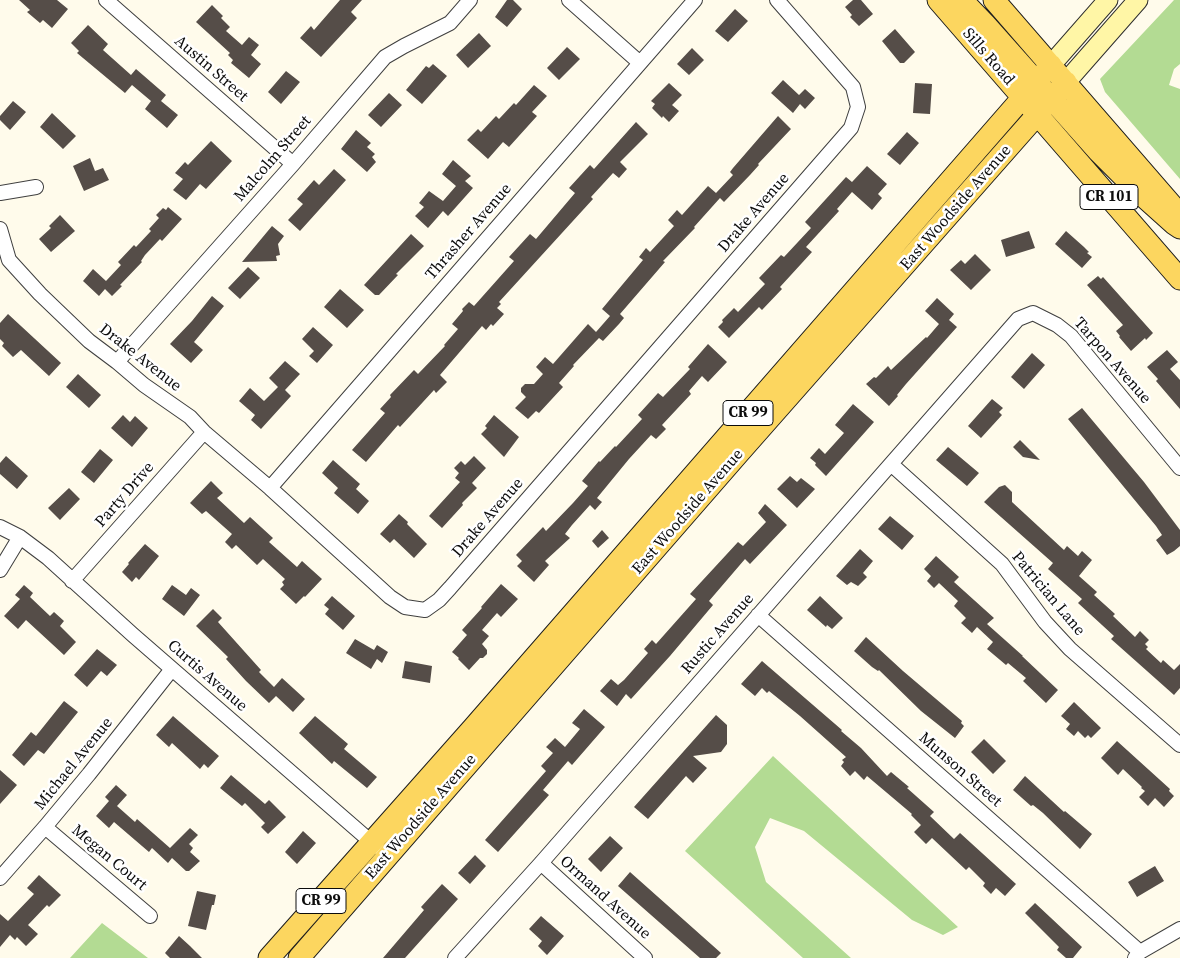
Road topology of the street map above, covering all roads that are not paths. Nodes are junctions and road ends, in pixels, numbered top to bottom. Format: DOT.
graph roads {
  1 [pos="106,0"];
  2 [pos="470,0"];
  3 [pos="569,0"];
  4 [pos="695,0"];
  5 [pos="776,0"];
  6 [pos="938,0"];
  7 [pos="962,0"];
  8 [pos="994,0"];
  9 [pos="1108,0"];
  10 [pos="1138,0"];
  11 [pos="640,63"];
  12 [pos="1051,65"];
  13 [pos="1066,82"];
  14 [pos="1029,89"];
  15 [pos="1052,99"];
  16 [pos="1038,115"];
  17 [pos="293,164"];
  18 [pos="36,187"];
  19 [pos="0,193"];
  20 [pos="1180,215"];
  21 [pos="1180,228"];
  22 [pos="0,229"];
  23 [pos="1180,279"];
  24 [pos="1005,332"];
  25 [pos="117,362"];
  26 [pos="204,432"];
  27 [pos="890,464"];
  28 [pos="1180,468"];
  29 [pos="270,488"];
  30 [pos="0,527"];
  31 [pos="20,538"];
  32 [pos="0,570"];
  33 [pos="72,581"];
  34 [pos="758,615"];
  35 [pos="172,669"];
  36 [pos="1180,745"];
  37 [pos="45,827"];
  38 [pos="380,849"];
  39 [pos="541,863"];
  40 [pos="0,878"];
  41 [pos="150,916"];
  42 [pos="1180,929"];
  43 [pos="1138,955"];
  44 [pos="269,958"];
  45 [pos="299,958"];
  46 [pos="455,958"];
  47 [pos="645,958"];
  1 -- 17 [label="street, Austin Street"];
  2 -- 17 [label="street, Malcolm Street"];
  3 -- 11 [label="street"];
  4 -- 11 [label="street, Thrasher Avenue"];
  5 -- 29 [label="street, Drake Avenue"];
  6 -- 14 [label="main road, Sills Road / CR 101"];
  7 -- 14 [label="main road"];
  8 -- 12 [label="main road, CR 101"];
  9 -- 12 [label="main road, East Woodside Avenue / CR 99"];
  10 -- 13 [label="main road, East Woodside Avenue / CR 99"];
  11 -- 29 [label="street, Thrasher Avenue"];
  12 -- 13 [label="main road, CR 101"];
  12 -- 14 [label="main road, East Woodside Avenue / CR 99"];
  13 -- 15 [label="main road, East Woodside Avenue / CR 99"];
  13 -- 20 [label="main road, CR 101"];
  14 -- 15 [label="main road"];
  14 -- 16 [label="main road, Sills Road / CR 101"];
  14 -- 38 [label="main road, East Woodside Avenue / CR 99"];
  15 -- 16 [label="main road, East Woodside Avenue / CR 99"];
  15 -- 21 [label="main road"];
  16 -- 23 [label="main road, CR 101"];
  16 -- 38 [label="main road, East Woodside Avenue / CR 99"];
  17 -- 25 [label="street, Malcolm Street"];
  18 -- 19 [label="street"];
  22 -- 25 [label="street, Drake Avenue"];
  24 -- 27 [label="street, Rustic Avenue"];
  24 -- 28 [label="street, Tarpon Avenue"];
  25 -- 26 [label="street, Drake Avenue"];
  26 -- 29 [label="street, Drake Avenue"];
  26 -- 33 [label="street, Party Drive"];
  27 -- 34 [label="street, Rustic Avenue"];
  27 -- 36 [label="street, Patrician Lane"];
  30 -- 31 [label="street, Curtis Avenue"];
  31 -- 32 [label="street"];
  31 -- 33 [label="street, Curtis Avenue"];
  33 -- 35 [label="street, Curtis Avenue"];
  34 -- 39 [label="street, Rustic Avenue"];
  34 -- 43 [label="street, Munson Street"];
  35 -- 37 [label="street, Michael Avenue"];
  35 -- 38 [label="street, Curtis Avenue"];
  37 -- 40 [label="street, Michael Avenue"];
  37 -- 41 [label="street, Megan Court"];
  38 -- 44 [label="main road, East Woodside Avenue / CR 99"];
  38 -- 45 [label="main road, East Woodside Avenue / CR 99"];
  39 -- 46 [label="street, Rustic Avenue"];
  39 -- 47 [label="street, Ormand Avenue"];
  42 -- 43 [label="street"];
}
